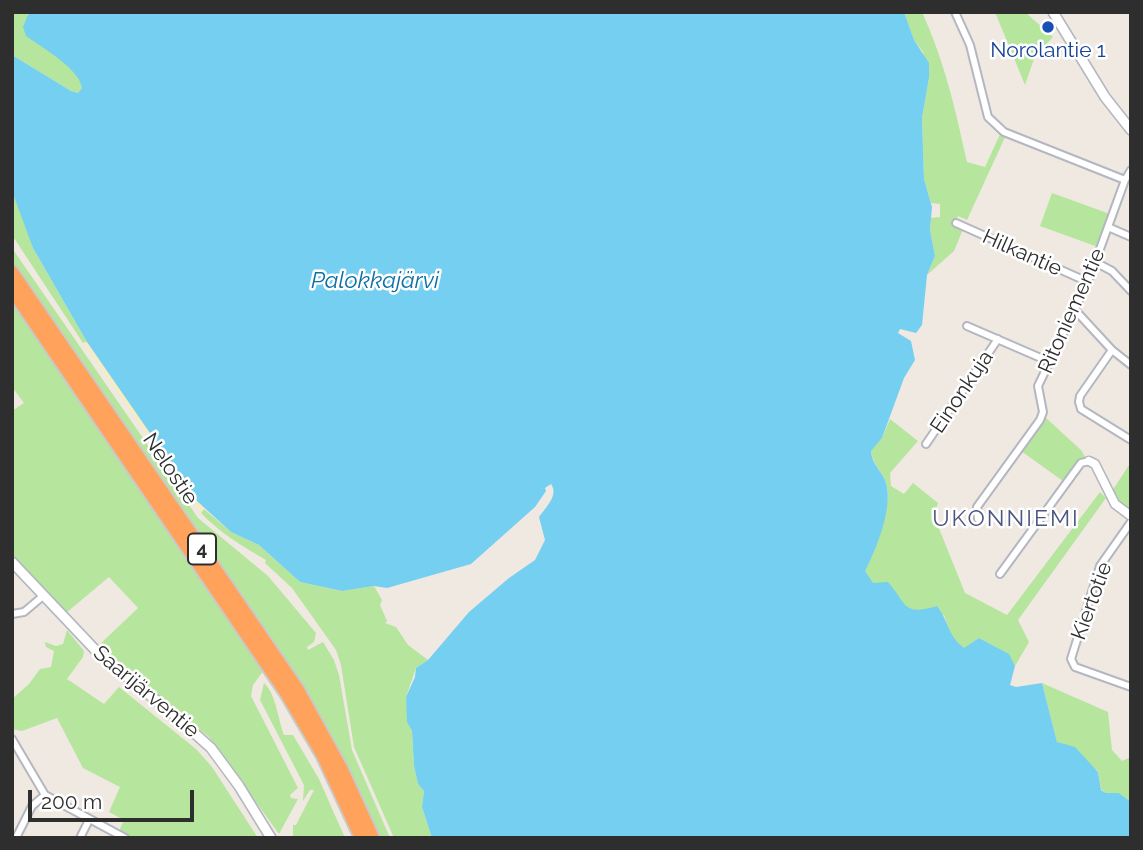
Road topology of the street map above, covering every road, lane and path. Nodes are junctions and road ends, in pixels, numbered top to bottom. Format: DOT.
graph roads {
  1 [pos="956,12"];
  2 [pos="1053,13"];
  3 [pos="1130,130"];
  4 [pos="1131,170"];
  5 [pos="1125,180"];
  6 [pos="956,223"];
  7 [pos="1108,227"];
  8 [pos="1131,237"];
  9 [pos="1095,262"];
  10 [pos="12,272"];
  11 [pos="1088,282"];
  12 [pos="12,290"];
  13 [pos="1131,291"];
  14 [pos="1076,310"];
  15 [pos="967,326"];
  16 [pos="998,339"];
  17 [pos="1112,350"];
  18 [pos="1050,362"];
  19 [pos="1131,365"];
  20 [pos="1131,440"];
  21 [pos="926,444"];
  22 [pos="1089,461"];
  23 [pos="1131,516"];
  24 [pos="978,519"];
  25 [pos="1131,522"];
  26 [pos="12,562"];
  27 [pos="1000,574"];
  28 [pos="43,596"];
  29 [pos="12,614"];
  30 [pos="1131,687"];
  31 [pos="12,738"];
  32 [pos="45,795"];
  33 [pos="89,820"];
  34 [pos="272,835"];
  35 [pos="15,836"];
  36 [pos="80,838"];
  37 [pos="125,838"];
  38 [pos="361,838"];
  39 [pos="373,838"];
  1 -- 5 [label="street"];
  2 -- 3 [label="main road"];
  4 -- 5 [label="street, Ritoniementie"];
  5 -- 7 [label="street, Ritoniementie"];
  6 -- 11 [label="street, Hilkantie"];
  7 -- 8 [label="street"];
  7 -- 9 [label="street, Ritoniementie"];
  9 -- 11 [label="street, Ritoniementie"];
  9 -- 13 [label="street"];
  10 -- 39 [label="highway, Nelostie / 4"];
  11 -- 14 [label="street, Ritoniementie"];
  12 -- 38 [label="highway, Nelostie / 4"];
  14 -- 17 [label="street"];
  14 -- 18 [label="street, Ritoniementie"];
  15 -- 16 [label="street"];
  16 -- 18 [label="street"];
  16 -- 21 [label="street, Einonkuja"];
  17 -- 19 [label="street"];
  17 -- 20 [label="street"];
  18 -- 24 [label="street, Ritoniementie"];
  22 -- 23 [label="street"];
  22 -- 27 [label="street"];
  25 -- 30 [label="street, Kiertotie"];
  26 -- 28 [label="main road, Saarijärventie"];
  28 -- 29 [label="street"];
  28 -- 34 [label="main road, Saarijärventie"];
  31 -- 32 [label="street"];
  32 -- 33 [label="street"];
  32 -- 35 [label="street"];
  33 -- 36 [label="street"];
  33 -- 37 [label="street"];
}
